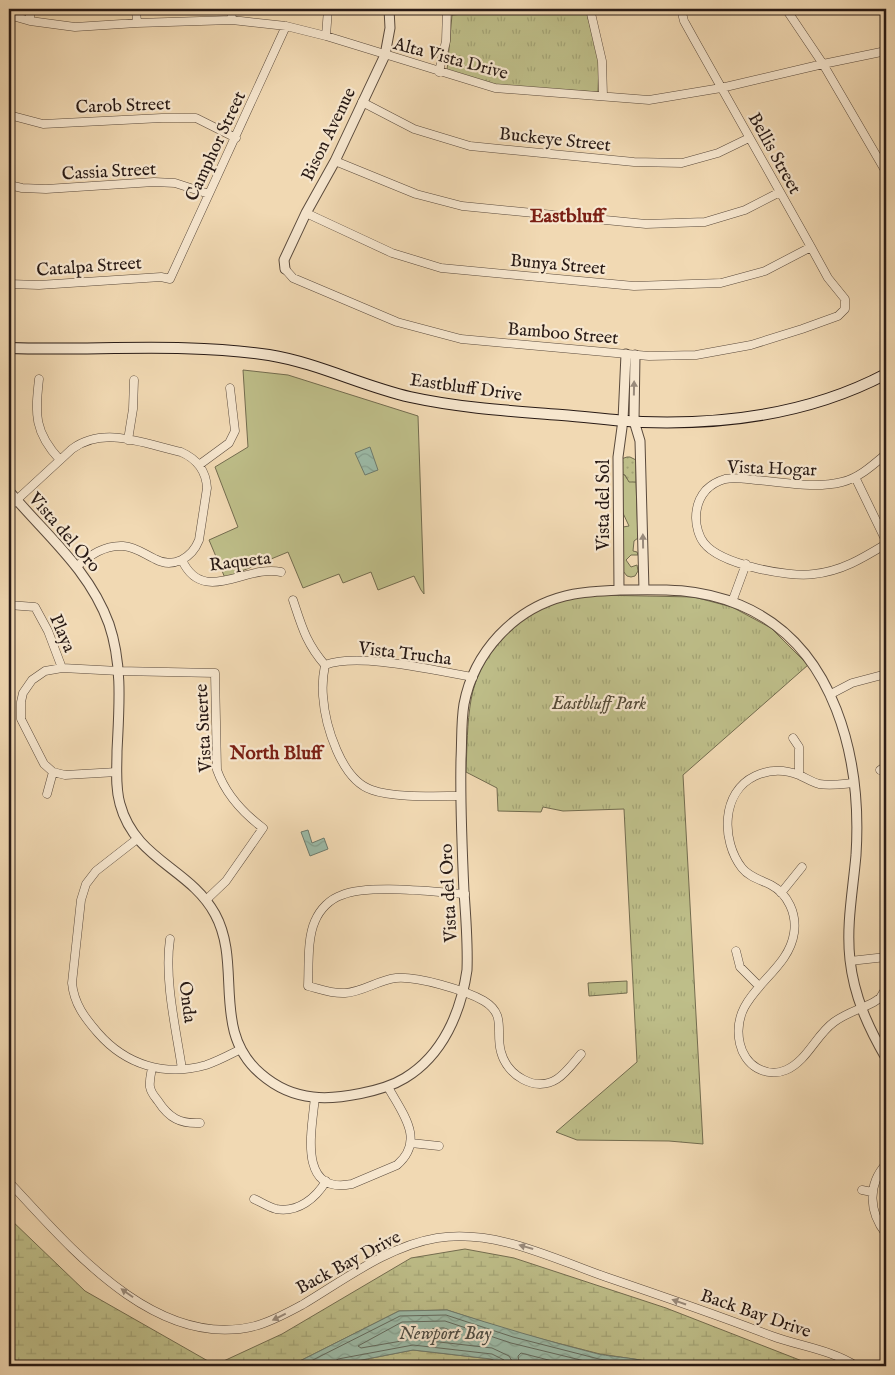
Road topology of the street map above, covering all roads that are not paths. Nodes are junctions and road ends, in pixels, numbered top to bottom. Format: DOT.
graph roads {
  1 [pos="30,9"];
  2 [pos="136,9"];
  3 [pos="231,9"];
  4 [pos="328,9"];
  5 [pos="389,9"];
  6 [pos="447,9"];
  7 [pos="590,9"];
  8 [pos="681,9"];
  9 [pos="786,9"];
  10 [pos="9,15"];
  11 [pos="232,20"];
  12 [pos="30,21"];
  13 [pos="137,23"];
  14 [pos="286,26"];
  15 [pos="326,36"];
  16 [pos="886,51"];
  17 [pos="385,55"];
  18 [pos="823,64"];
  19 [pos="438,72"];
  20 [pos="721,88"];
  21 [pos="603,96"];
  22 [pos="362,102"];
  23 [pos="9,115"];
  24 [pos="236,138"];
  25 [pos="749,138"];
  26 [pos="335,161"];
  27 [pos="886,172"];
  28 [pos="9,185"];
  29 [pos="780,192"];
  30 [pos="209,194"];
  31 [pos="306,213"];
  32 [pos="811,247"];
  33 [pos="285,269"];
  34 [pos="170,279"];
  35 [pos="9,284"];
  36 [pos="845,309"];
  37 [pos="9,348"];
  38 [pos="631,354"];
  39 [pos="886,374"];
  40 [pos="39,379"];
  41 [pos="134,380"];
  42 [pos="230,388"];
  43 [pos="623,420"];
  44 [pos="634,421"];
  45 [pos="128,440"];
  46 [pos="886,454"];
  47 [pos="60,460"];
  48 [pos="199,465"];
  49 [pos="855,477"];
  50 [pos="9,491"];
  51 [pos="17,501"];
  52 [pos="9,507"];
  53 [pos="886,542"];
  54 [pos="182,560"];
  55 [pos="746,564"];
  56 [pos="77,566"];
  57 [pos="281,572"];
  58 [pos="619,590"];
  59 [pos="644,590"];
  60 [pos="293,600"];
  61 [pos="732,602"];
  62 [pos="9,605"];
  63 [pos="325,665"];
  64 [pos="62,668"];
  65 [pos="119,671"];
  66 [pos="886,674"];
  67 [pos="473,677"];
  68 [pos="831,694"];
  69 [pos="793,738"];
  70 [pos="53,772"];
  71 [pos="117,772"];
  72 [pos="800,775"];
  73 [pos="853,783"];
  74 [pos="47,794"];
  75 [pos="460,796"];
  76 [pos="137,838"];
  77 [pos="802,867"];
  78 [pos="781,893"];
  79 [pos="464,894"];
  80 [pos="206,900"];
  81 [pos="170,939"];
  82 [pos="736,951"];
  83 [pos="886,957"];
  84 [pos="850,962"];
  85 [pos="759,986"];
  86 [pos="886,988"];
  87 [pos="463,992"];
  88 [pos="861,1009"];
  89 [pos="240,1049"];
  90 [pos="581,1054"];
  91 [pos="886,1058"];
  92 [pos="152,1068"];
  93 [pos="182,1069"];
  94 [pos="388,1087"];
  95 [pos="315,1097"];
  96 [pos="200,1123"];
  97 [pos="411,1143"];
  98 [pos="439,1146"];
  99 [pos="886,1164"];
  100 [pos="326,1181"];
  101 [pos="9,1182"];
  102 [pos="862,1190"];
  103 [pos="872,1192"];
  104 [pos="254,1199"];
  105 [pos="886,1234"];
  106 [pos="856,1366"];
  1 -- 12 [label="street"];
  2 -- 13 [label="street"];
  3 -- 11 [label="street"];
  4 -- 15 [label="street"];
  5 -- 17 [label="street, Bison Avenue"];
  6 -- 19 [label="street"];
  7 -- 21 [label="street"];
  8 -- 20 [label="street, Bellis Street"];
  9 -- 18 [label="street"];
  10 -- 12 [label="street, Alta Vista Drive"];
  11 -- 13 [label="street, Alta Vista Drive"];
  11 -- 14 [label="street, Alta Vista Drive"];
  12 -- 13 [label="street, Alta Vista Drive"];
  14 -- 15 [label="street, Alta Vista Drive"];
  14 -- 24 [label="street, Camphor Street"];
  15 -- 17 [label="street, Alta Vista Drive"];
  16 -- 18 [label="street, Alta Vista Drive"];
  17 -- 19 [label="street, Alta Vista Drive"];
  17 -- 22 [label="street, Bison Avenue"];
  18 -- 20 [label="street, Alta Vista Drive"];
  18 -- 27 [label="street"];
  19 -- 21 [label="street, Alta Vista Drive"];
  20 -- 21 [label="street, Alta Vista Drive"];
  20 -- 25 [label="street, Bellis Street"];
  22 -- 25 [label="street, Buckeye Street"];
  22 -- 26 [label="street, Bison Avenue"];
  23 -- 24 [label="street, Carob Street"];
  24 -- 30 [label="street, Camphor Street"];
  25 -- 29 [label="street, Bellis Street"];
  26 -- 29 [label="street"];
  26 -- 31 [label="street, Bison Avenue"];
  28 -- 30 [label="street, Cassia Street"];
  29 -- 32 [label="street, Bellis Street"];
  30 -- 34 [label="street, Camphor Street"];
  31 -- 32 [label="street, Bunya Street"];
  31 -- 33 [label="street, Bison Avenue"];
  32 -- 36 [label="street, Bellis Street"];
  33 -- 38 [label="street, Bamboo Street"];
  34 -- 35 [label="street, Catalpa Street"];
  36 -- 38 [label="street, Bamboo Street"];
  37 -- 43 [label="main road, Eastbluff Drive"];
  38 -- 43 [label="street, Vista del Sol"];
  44 -- 38 [label="street, one-way"];
  39 -- 44 [label="main road, Eastbluff Drive"];
  40 -- 47 [label="street"];
  41 -- 45 [label="street"];
  42 -- 48 [label="street"];
  43 -- 44 [label="main road, Eastbluff Drive"];
  43 -- 58 [label="street, Vista del Sol"];
  59 -- 44 [label="street, one-way"];
  45 -- 47 [label="street"];
  45 -- 48 [label="street"];
  46 -- 49 [label="street, Vista Hogar"];
  47 -- 51 [label="street"];
  48 -- 54 [label="street"];
  49 -- 53 [label="street"];
  49 -- 55 [label="street, Vista Hogar"];
  50 -- 51 [label="street, Vista del Oro"];
  51 -- 52 [label="street"];
  51 -- 56 [label="street, Vista del Oro"];
  53 -- 55 [label="street"];
  54 -- 56 [label="street"];
  54 -- 57 [label="street, Raqueta"];
  55 -- 61 [label="street"];
  56 -- 65 [label="street, Vista del Oro"];
  58 -- 59 [label="street, Vista del Oro"];
  58 -- 67 [label="street, Vista del Oro"];
  59 -- 61 [label="street, Vista del Oro"];
  60 -- 63 [label="street"];
  61 -- 68 [label="street, Vista del Oro"];
  62 -- 64 [label="street, Playa"];
  63 -- 67 [label="street, Vista Trucha"];
  63 -- 75 [label="street"];
  64 -- 65 [label="street"];
  64 -- 70 [label="street"];
  65 -- 71 [label="street, Vista del Oro"];
  65 -- 80 [label="street, Vista Suerte"];
  66 -- 68 [label="street"];
  67 -- 75 [label="street, Vista del Oro"];
  68 -- 73 [label="street, Vista del Oro"];
  69 -- 72 [label="street"];
  70 -- 71 [label="street"];
  70 -- 74 [label="street"];
  71 -- 76 [label="street, Vista del Oro"];
  72 -- 73 [label="street"];
  72 -- 78 [label="street"];
  73 -- 84 [label="street, Vista del Oro"];
  75 -- 79 [label="street, Vista del Oro"];
  76 -- 80 [label="street, Vista del Oro"];
  76 -- 92 [label="street"];
  77 -- 78 [label="street"];
  78 -- 85 [label="street"];
  79 -- 87 [label="street, Vista del Oro"];
  79 -- 87 [label="street"];
  80 -- 89 [label="street, Vista del Oro"];
  81 -- 93 [label="street, Onda"];
  82 -- 85 [label="street"];
  83 -- 84 [label="street"];
  84 -- 88 [label="street, Vista del Oro"];
  85 -- 88 [label="street"];
  86 -- 88 [label="street"];
  87 -- 90 [label="street"];
  87 -- 94 [label="street, Vista del Oro"];
  88 -- 91 [label="street, Vista del Oro"];
  89 -- 93 [label="street"];
  89 -- 95 [label="street, Vista del Oro"];
  92 -- 93 [label="street"];
  92 -- 96 [label="street"];
  94 -- 95 [label="street, Vista del Oro"];
  94 -- 97 [label="street"];
  95 -- 100 [label="street"];
  97 -- 98 [label="street"];
  97 -- 100 [label="street"];
  99 -- 103 [label="street"];
  100 -- 104 [label="street"];
  106 -- 101 [label="street, Back Bay Drive, one-way"];
  102 -- 103 [label="street"];
  103 -- 105 [label="street"];
}
